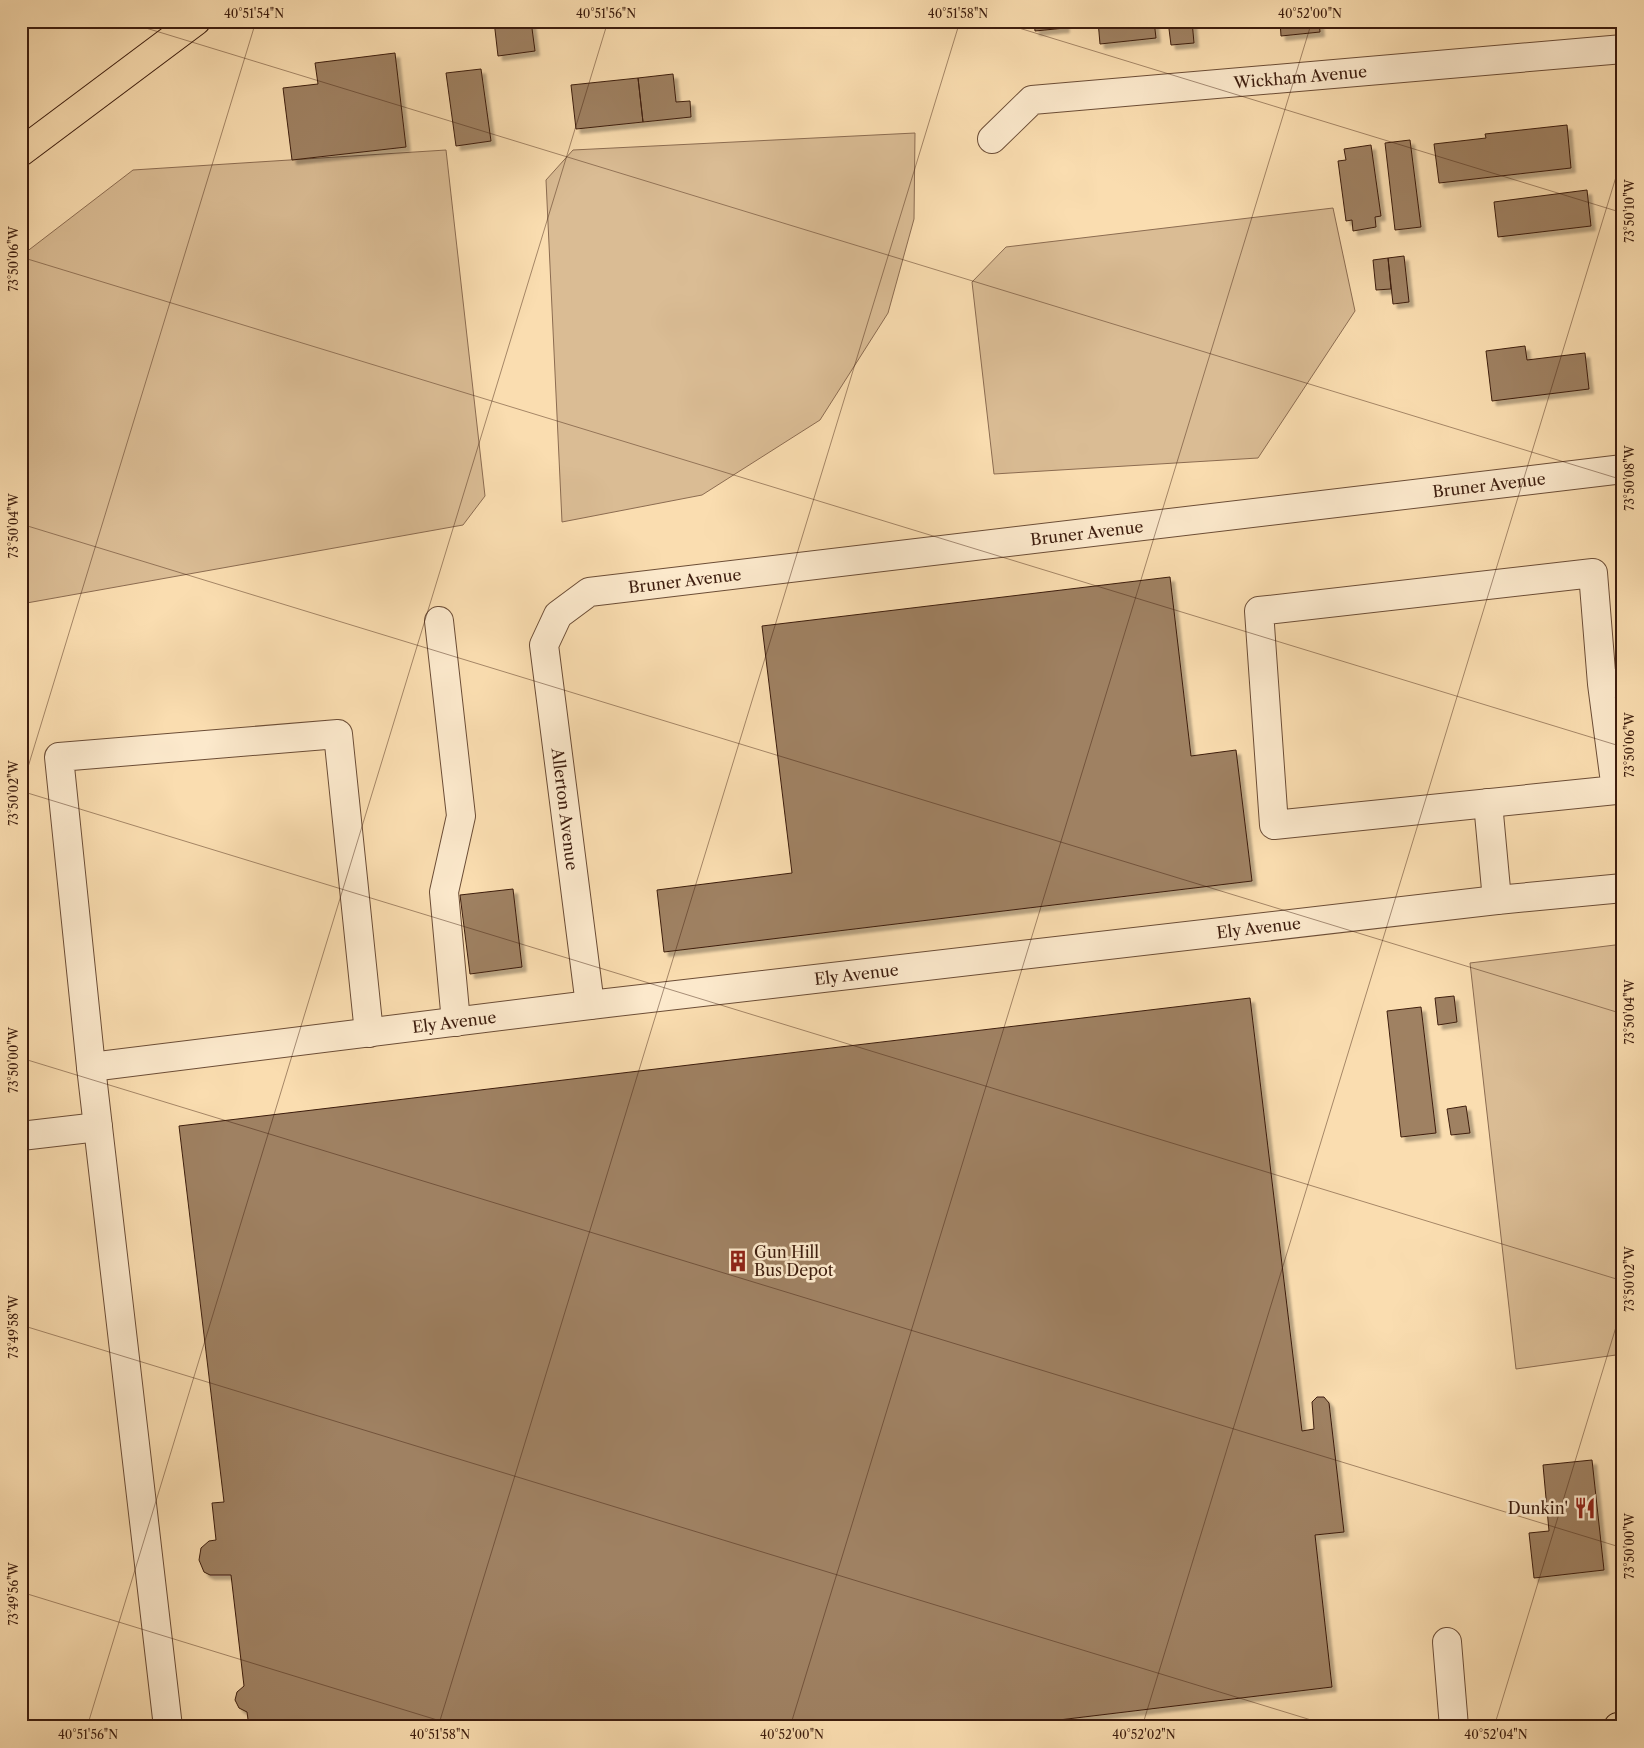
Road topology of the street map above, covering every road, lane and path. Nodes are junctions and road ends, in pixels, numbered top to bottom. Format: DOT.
graph roads {
  1 [pos="196,21"];
  2 [pos="1623,49"];
  3 [pos="992,139"];
  4 [pos="21,152"];
  5 [pos="1623,468"];
  6 [pos="558,616"];
  7 [pos="440,621"];
  8 [pos="1613,684"];
  9 [pos="1488,803"];
  10 [pos="1623,888"];
  11 [pos="1496,900"];
  12 [pos="590,1005"];
  13 [pos="456,1022"];
  14 [pos="369,1033"];
  15 [pos="91,1067"];
  16 [pos="98,1127"];
  17 [pos="21,1136"];
  18 [pos="1447,1642"];
  19 [pos="1623,1726"];
  20 [pos="168,1727"];
  21 [pos="1454,1727"];
  22 [pos="1618,1727"];
  1 -- 4 [label="main road"];
  2 -- 3 [label="street, Wickham Avenue"];
  5 -- 6 [label="street, Bruner Avenue"];
  6 -- 12 [label="street, Allerton Avenue"];
  7 -- 13 [label="street"];
  8 -- 9 [label="street"];
  8 -- 9 [label="street"];
  9 -- 11 [label="street"];
  10 -- 11 [label="street, Ely Avenue"];
  11 -- 12 [label="street, Ely Avenue"];
  12 -- 13 [label="street, Ely Avenue"];
  13 -- 14 [label="street, Ely Avenue"];
  14 -- 15 [label="street, Ely Avenue"];
  14 -- 15 [label="street"];
  15 -- 16 [label="street"];
  16 -- 17 [label="street"];
  16 -- 20 [label="street"];
  18 -- 21 [label="street"];
  19 -- 22 [label="main road"];
}
